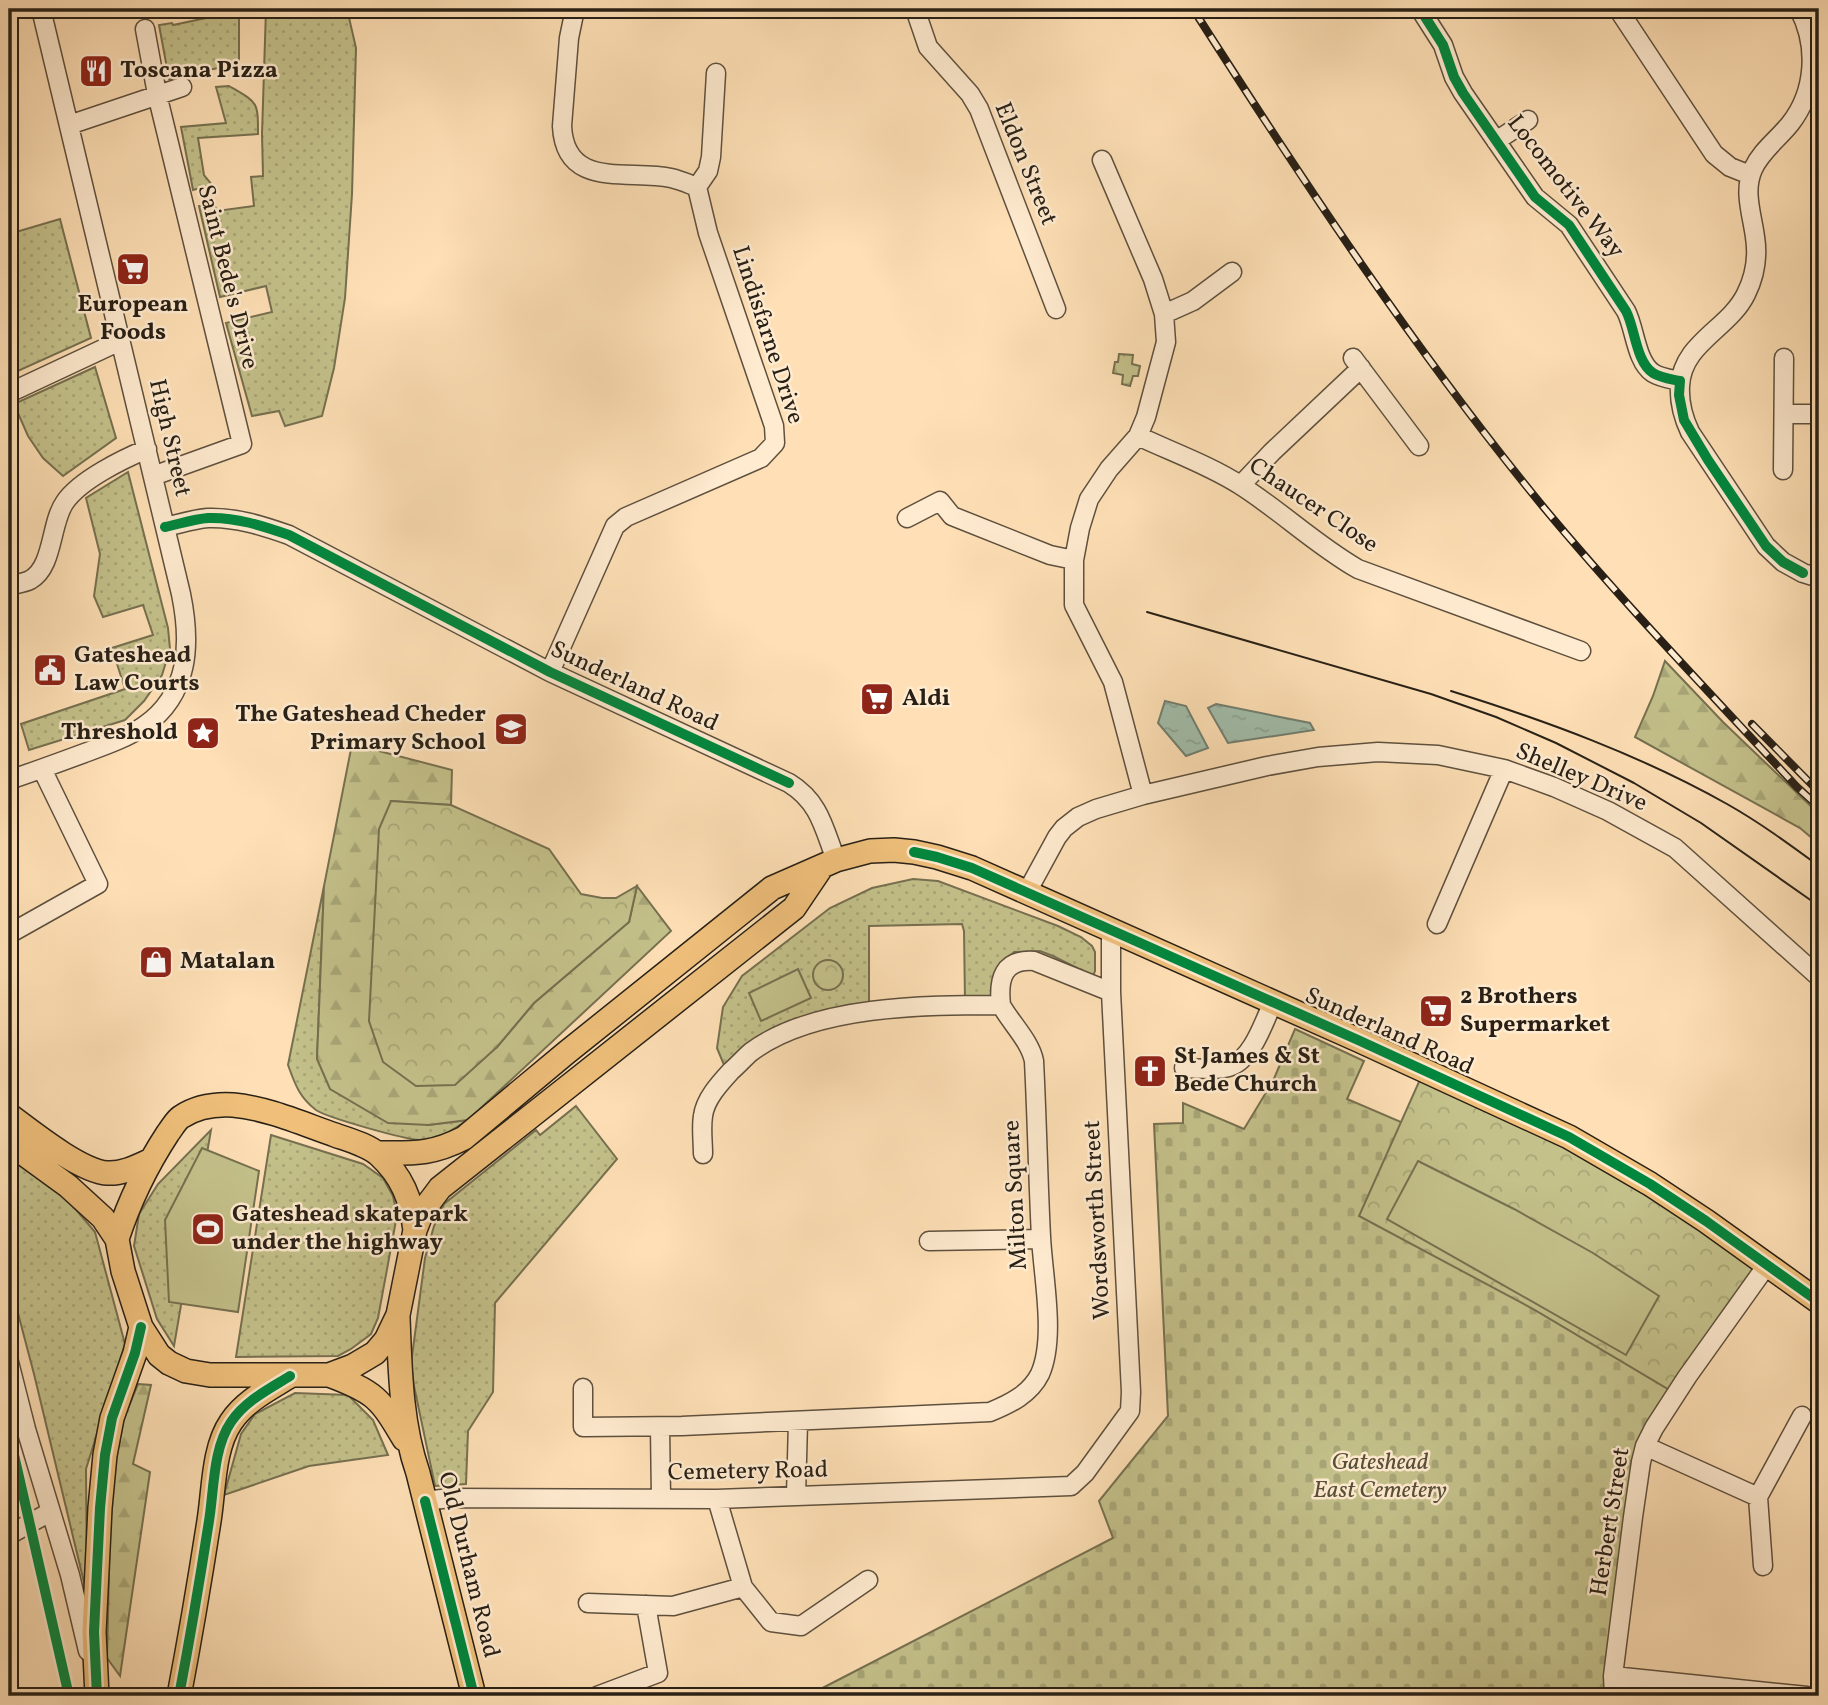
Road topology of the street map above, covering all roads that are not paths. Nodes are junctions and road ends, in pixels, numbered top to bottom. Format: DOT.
graph roads {
  1 [pos="41,9"];
  2 [pos="575,9"];
  3 [pos="915,9"];
  4 [pos="1420,9"];
  5 [pos="1618,9"];
  6 [pos="1799,9"];
  7 [pos="145,29"];
  8 [pos="716,72"];
  9 [pos="182,87"];
  10 [pos="157,94"];
  11 [pos="1528,120"];
  12 [pos="69,125"];
  13 [pos="1496,141"];
  14 [pos="1102,160"];
  15 [pos="1750,175"];
  16 [pos="698,187"];
  17 [pos="1232,272"];
  18 [pos="1056,309"];
  19 [pos="1164,314"];
  20 [pos="120,341"];
  21 [pos="1784,358"];
  22 [pos="1680,381"];
  23 [pos="9,393"];
  24 [pos="1784,414"];
  25 [pos="1819,414"];
  26 [pos="1138,436"];
  27 [pos="1419,446"];
  28 [pos="147,449"];
  29 [pos="1783,470"];
  30 [pos="153,476"];
  31 [pos="1241,485"];
  32 [pos="906,518"];
  33 [pos="165,527"];
  34 [pos="1074,560"];
  35 [pos="1819,578"];
  36 [pos="9,586"];
  37 [pos="1581,651"];
  38 [pos="550,671"];
  39 [pos="42,769"];
  40 [pos="1504,769"];
  41 [pos="9,780"];
  42 [pos="1143,795"];
  43 [pos="829,864"];
  44 [pos="1027,892"];
  45 [pos="1437,924"];
  46 [pos="1111,931"];
  47 [pos="9,934"];
  48 [pos="1819,977"];
  49 [pos="1111,992"];
  50 [pos="1273,1002"];
  51 [pos="1001,1005"];
  52 [pos="1184,1068"];
  53 [pos="9,1115"];
  54 [pos="9,1143"];
  55 [pos="377,1153"];
  56 [pos="703,1154"];
  57 [pos="149,1161"];
  58 [pos="415,1230"];
  59 [pos="117,1239"];
  60 [pos="1041,1239"];
  61 [pos="929,1241"];
  62 [pos="1768,1265"];
  63 [pos="1819,1302"];
  64 [pos="398,1315"];
  65 [pos="141,1327"];
  66 [pos="9,1362"];
  67 [pos="330,1375"];
  68 [pos="290,1376"];
  69 [pos="583,1388"];
  70 [pos="1802,1416"];
  71 [pos="798,1422"];
  72 [pos="660,1427"];
  73 [pos="1645,1446"];
  74 [pos="410,1447"];
  75 [pos="1071,1486"];
  76 [pos="796,1496"];
  77 [pos="1758,1497"];
  78 [pos="661,1498"];
  79 [pos="717,1499"];
  80 [pos="425,1501"];
  81 [pos="50,1512"];
  82 [pos="9,1535"];
  83 [pos="1763,1566"];
  84 [pos="868,1580"];
  85 [pos="743,1587"];
  86 [pos="588,1603"];
  87 [pos="646,1605"];
  88 [pos="1613,1676"];
  89 [pos="97,1693"];
  90 [pos="179,1696"];
  91 [pos="474,1696"];
  92 [pos="597,1696"];
  93 [pos="1614,1696"];
  94 [pos="1807,1696"];
  1 -- 12 [label="street, High Street"];
  2 -- 16 [label="street"];
  3 -- 18 [label="street, Eldon Street"];
  4 -- 13 [label="street, Locomotive Way"];
  5 -- 15 [label="street"];
  6 -- 15 [label="street"];
  7 -- 10 [label="street, Saint Bede's Drive"];
  8 -- 16 [label="street"];
  9 -- 10 [label="street"];
  10 -- 12 [label="street"];
  10 -- 30 [label="street, Saint Bede's Drive"];
  11 -- 13 [label="street"];
  12 -- 20 [label="street, High Street"];
  13 -- 22 [label="street, Locomotive Way"];
  14 -- 19 [label="street"];
  15 -- 22 [label="street"];
  16 -- 38 [label="street, Lindisfarne Drive"];
  17 -- 19 [label="street"];
  19 -- 26 [label="street"];
  20 -- 23 [label="street"];
  20 -- 28 [label="street, High Street"];
  21 -- 24 [label="street"];
  22 -- 35 [label="street"];
  24 -- 25 [label="street"];
  24 -- 29 [label="street"];
  26 -- 31 [label="street, Chaucer Close"];
  26 -- 34 [label="street"];
  27 -- 31 [label="street"];
  28 -- 30 [label="street, High Street"];
  28 -- 36 [label="street"];
  30 -- 33 [label="street, High Street"];
  31 -- 37 [label="street, Chaucer Close"];
  32 -- 34 [label="street"];
  33 -- 38 [label="street, Sunderland Road"];
  33 -- 39 [label="street, High Street"];
  34 -- 42 [label="street"];
  38 -- 43 [label="street, Sunderland Road"];
  39 -- 41 [label="street, High Street"];
  39 -- 47 [label="street"];
  40 -- 42 [label="street, Shelley Drive"];
  40 -- 45 [label="street"];
  40 -- 48 [label="street, Shelley Drive"];
  42 -- 44 [label="street, Shelley Drive"];
  43 -- 44 [label="main road, Sunderland Road"];
  43 -- 55 [label="main road"];
  43 -- 58 [label="main road"];
  44 -- 46 [label="main road, Sunderland Road"];
  46 -- 49 [label="street, Wordsworth Street"];
  46 -- 50 [label="main road, Sunderland Road"];
  49 -- 51 [label="street"];
  49 -- 75 [label="street, Wordsworth Street"];
  50 -- 52 [label="street"];
  50 -- 62 [label="main road, Sunderland Road"];
  51 -- 56 [label="street"];
  51 -- 60 [label="street, Milton Square"];
  53 -- 57 [label="main road"];
  54 -- 59 [label="main road"];
  55 -- 57 [label="main road"];
  55 -- 58 [label="main road"];
  57 -- 59 [label="main road"];
  58 -- 64 [label="main road"];
  59 -- 65 [label="main road"];
  60 -- 61 [label="street"];
  60 -- 71 [label="street, Milton Square"];
  62 -- 63 [label="main road, Sunderland Road"];
  62 -- 73 [label="street, Herbert Street"];
  64 -- 67 [label="main road"];
  64 -- 74 [label="main road, Old Durham Road"];
  65 -- 68 [label="main road"];
  65 -- 89 [label="main road"];
  66 -- 81 [label="street"];
  67 -- 68 [label="main road"];
  67 -- 74 [label="main road, Old Durham Road"];
  68 -- 90 [label="main road"];
  69 -- 72 [label="street, Milton Square"];
  70 -- 77 [label="street"];
  71 -- 72 [label="street, Milton Square"];
  71 -- 76 [label="street"];
  72 -- 78 [label="street"];
  73 -- 77 [label="street"];
  73 -- 88 [label="street, Herbert Street"];
  74 -- 80 [label="main road, Old Durham Road"];
  75 -- 76 [label="street, Cemetery Road"];
  76 -- 79 [label="street, Cemetery Road"];
  77 -- 83 [label="street"];
  78 -- 79 [label="street, Cemetery Road"];
  78 -- 80 [label="street, Cemetery Road"];
  79 -- 85 [label="street"];
  80 -- 91 [label="main road, Old Durham Road"];
  81 -- 82 [label="street"];
  81 -- 89 [label="street"];
  84 -- 85 [label="street"];
  85 -- 87 [label="street"];
  86 -- 87 [label="street"];
  87 -- 92 [label="street"];
  88 -- 93 [label="street, Herbert Street"];
  88 -- 94 [label="street"];
}
